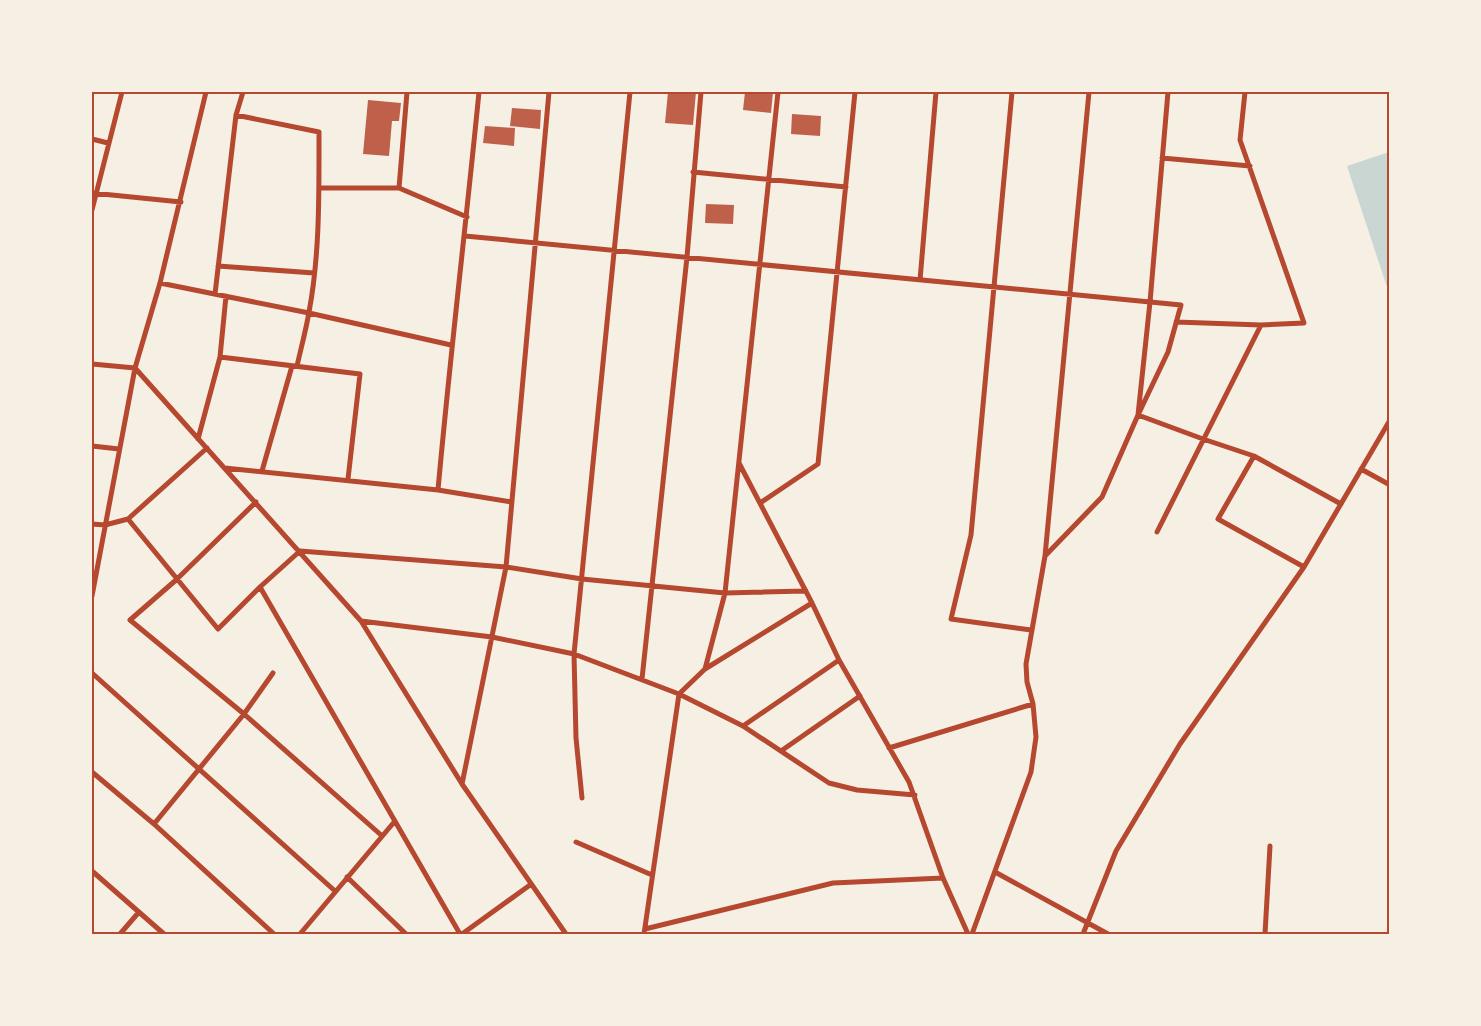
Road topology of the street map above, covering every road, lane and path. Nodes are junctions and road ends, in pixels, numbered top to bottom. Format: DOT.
graph roads {
  1 [pos="122,92"];
  2 [pos="206,92"];
  3 [pos="243,92"];
  4 [pos="407,92"];
  5 [pos="479,92"];
  6 [pos="549,92"];
  7 [pos="630,92"];
  8 [pos="701,92"];
  9 [pos="778,92"];
  10 [pos="855,92"];
  11 [pos="936,92"];
  12 [pos="1012,92"];
  13 [pos="1089,92"];
  14 [pos="1168,92"];
  15 [pos="1245,92"];
  16 [pos="236,115"];
  17 [pos="92,139"];
  18 [pos="108,143"];
  19 [pos="1162,158"];
  20 [pos="1250,166"];
  21 [pos="693,172"];
  22 [pos="769,179"];
  23 [pos="846,187"];
  24 [pos="319,188"];
  25 [pos="399,188"];
  26 [pos="93,194"];
  27 [pos="181,202"];
  28 [pos="92,210"];
  29 [pos="467,217"];
  30 [pos="465,236"];
  31 [pos="536,243"];
  32 [pos="614,250"];
  33 [pos="687,257"];
  34 [pos="760,265"];
  35 [pos="218,266"];
  36 [pos="837,272"];
  37 [pos="315,273"];
  38 [pos="920,280"];
  39 [pos="160,283"];
  40 [pos="994,287"];
  41 [pos="215,294"];
  42 [pos="1070,295"];
  43 [pos="226,296"];
  44 [pos="1150,302"];
  45 [pos="309,313"];
  46 [pos="1176,322"];
  47 [pos="1261,325"];
  48 [pos="451,345"];
  49 [pos="220,357"];
  50 [pos="92,364"];
  51 [pos="294,366"];
  52 [pos="135,368"];
  53 [pos="1138,415"];
  54 [pos="1389,420"];
  55 [pos="198,439"];
  56 [pos="1203,439"];
  57 [pos="92,446"];
  58 [pos="207,448"];
  59 [pos="119,449"];
  60 [pos="1254,456"];
  61 [pos="739,463"];
  62 [pos="225,468"];
  63 [pos="1361,469"];
  64 [pos="262,471"];
  65 [pos="348,479"];
  66 [pos="1389,485"];
  67 [pos="438,490"];
  68 [pos="256,502"];
  69 [pos="512,502"];
  70 [pos="760,503"];
  71 [pos="1341,504"];
  72 [pos="128,519"];
  73 [pos="92,524"];
  74 [pos="105,525"];
  75 [pos="1157,532"];
  76 [pos="300,550"];
  77 [pos="1045,556"];
  78 [pos="506,567"];
  79 [pos="1304,567"];
  80 [pos="582,579"];
  81 [pos="176,580"];
  82 [pos="260,586"];
  83 [pos="652,586"];
  84 [pos="806,591"];
  85 [pos="725,593"];
  86 [pos="92,596"];
  87 [pos="812,603"];
  88 [pos="361,621"];
  89 [pos="1031,630"];
  90 [pos="492,637"];
  91 [pos="574,654"];
  92 [pos="839,660"];
  93 [pos="705,669"];
  94 [pos="92,673"];
  95 [pos="273,673"];
  96 [pos="642,679"];
  97 [pos="679,694"];
  98 [pos="860,696"];
  99 [pos="1033,704"];
  100 [pos="244,714"];
  101 [pos="743,726"];
  102 [pos="889,748"];
  103 [pos="781,751"];
  104 [pos="199,769"];
  105 [pos="92,772"];
  106 [pos="462,784"];
  107 [pos="915,795"];
  108 [pos="582,798"];
  109 [pos="395,821"];
  110 [pos="154,824"];
  111 [pos="381,836"];
  112 [pos="576,842"];
  113 [pos="1270,846"];
  114 [pos="92,871"];
  115 [pos="995,872"];
  116 [pos="652,875"];
  117 [pos="347,877"];
  118 [pos="943,878"];
  119 [pos="530,885"];
  120 [pos="335,891"];
  121 [pos="139,912"];
  122 [pos="1088,923"];
  123 [pos="645,932"];
  124 [pos="120,934"];
  125 [pos="164,934"];
  126 [pos="274,934"];
  127 [pos="300,934"];
  128 [pos="406,934"];
  129 [pos="461,934"];
  130 [pos="566,934"];
  131 [pos="970,934"];
  132 [pos="1083,934"];
  133 [pos="1108,934"];
  134 [pos="1265,934"];
  1 -- 18 [label="street"];
  2 -- 27 [label="street"];
  3 -- 16 [label="street"];
  4 -- 25 [label="street"];
  5 -- 29 [label="street"];
  6 -- 31 [label="street"];
  7 -- 32 [label="street"];
  8 -- 21 [label="street"];
  9 -- 22 [label="street"];
  10 -- 23 [label="street"];
  11 -- 38 [label="street"];
  12 -- 40 [label="street"];
  13 -- 42 [label="street"];
  14 -- 19 [label="street"];
  15 -- 20 [label="street"];
  16 -- 24 [label="street"];
  16 -- 35 [label="street"];
  17 -- 18 [label="street"];
  18 -- 26 [label="street"];
  19 -- 20 [label="street"];
  19 -- 44 [label="street"];
  20 -- 47 [label="street"];
  21 -- 22 [label="street"];
  21 -- 33 [label="street"];
  22 -- 23 [label="street"];
  22 -- 34 [label="street"];
  23 -- 36 [label="street"];
  24 -- 25 [label="street"];
  24 -- 37 [label="street"];
  25 -- 29 [label="street"];
  26 -- 27 [label="street"];
  26 -- 28 [label="street"];
  27 -- 39 [label="street"];
  29 -- 30 [label="street"];
  30 -- 31 [label="street"];
  30 -- 48 [label="street"];
  31 -- 32 [label="street"];
  31 -- 69 [label="street"];
  32 -- 33 [label="street"];
  32 -- 80 [label="street"];
  33 -- 34 [label="street"];
  33 -- 83 [label="street"];
  34 -- 36 [label="street"];
  34 -- 61 [label="street"];
  35 -- 37 [label="street"];
  35 -- 41 [label="street"];
  36 -- 38 [label="street"];
  36 -- 70 [label="street"];
  37 -- 45 [label="street"];
  38 -- 40 [label="street"];
  39 -- 41 [label="street"];
  39 -- 52 [label="street"];
  40 -- 42 [label="street"];
  40 -- 89 [label="street"];
  41 -- 43 [label="street"];
  42 -- 44 [label="street"];
  42 -- 77 [label="street"];
  43 -- 45 [label="street"];
  43 -- 49 [label="street"];
  44 -- 46 [label="street"];
  44 -- 53 [label="street"];
  45 -- 48 [label="street"];
  45 -- 51 [label="street"];
  46 -- 47 [label="street"];
  46 -- 53 [label="street"];
  47 -- 56 [label="street"];
  48 -- 67 [label="street"];
  49 -- 51 [label="street"];
  49 -- 55 [label="street"];
  50 -- 52 [label="street"];
  51 -- 64 [label="street"];
  51 -- 65 [label="street"];
  52 -- 55 [label="street"];
  52 -- 59 [label="street"];
  53 -- 56 [label="street"];
  53 -- 77 [label="street"];
  54 -- 63 [label="street"];
  55 -- 58 [label="street"];
  56 -- 60 [label="street"];
  56 -- 75 [label="street"];
  57 -- 59 [label="street"];
  58 -- 62 [label="street"];
  58 -- 72 [label="street"];
  59 -- 74 [label="street"];
  60 -- 71 [label="street"];
  60 -- 79 [label="street"];
  61 -- 70 [label="street"];
  61 -- 85 [label="street"];
  62 -- 64 [label="street"];
  62 -- 68 [label="street"];
  63 -- 66 [label="street"];
  63 -- 71 [label="street"];
  64 -- 65 [label="street"];
  65 -- 67 [label="street"];
  67 -- 69 [label="street"];
  68 -- 76 [label="street"];
  68 -- 81 [label="street"];
  69 -- 78 [label="street"];
  70 -- 84 [label="street"];
  71 -- 79 [label="street"];
  72 -- 74 [label="street"];
  72 -- 81 [label="street"];
  73 -- 74 [label="street"];
  74 -- 86 [label="street"];
  76 -- 78 [label="street"];
  76 -- 82 [label="street"];
  76 -- 88 [label="street"];
  77 -- 89 [label="street"];
  78 -- 80 [label="street"];
  78 -- 90 [label="street"];
  79 -- 122 [label="street"];
  80 -- 83 [label="street"];
  80 -- 91 [label="street"];
  81 -- 82 [label="street"];
  81 -- 100 [label="street"];
  82 -- 109 [label="street"];
  83 -- 85 [label="street"];
  83 -- 96 [label="street"];
  84 -- 85 [label="street"];
  84 -- 87 [label="street"];
  85 -- 93 [label="street"];
  87 -- 92 [label="street"];
  87 -- 93 [label="street"];
  88 -- 90 [label="street"];
  88 -- 106 [label="street"];
  89 -- 99 [label="street"];
  90 -- 91 [label="street"];
  90 -- 106 [label="street"];
  91 -- 96 [label="street"];
  91 -- 108 [label="street"];
  92 -- 98 [label="street"];
  92 -- 101 [label="street"];
  93 -- 97 [label="street"];
  94 -- 104 [label="street"];
  95 -- 100 [label="street"];
  96 -- 97 [label="street"];
  97 -- 101 [label="street"];
  97 -- 116 [label="street"];
  98 -- 102 [label="street"];
  98 -- 103 [label="street"];
  99 -- 102 [label="street"];
  99 -- 115 [label="street"];
  100 -- 104 [label="street"];
  100 -- 111 [label="street"];
  101 -- 103 [label="street"];
  102 -- 107 [label="street"];
  103 -- 107 [label="street"];
  104 -- 110 [label="street"];
  104 -- 120 [label="street"];
  105 -- 110 [label="street"];
  106 -- 119 [label="street"];
  107 -- 118 [label="street"];
  109 -- 111 [label="street"];
  109 -- 129 [label="street"];
  110 -- 126 [label="street"];
  111 -- 117 [label="street"];
  112 -- 116 [label="street"];
  113 -- 134 [label="street"];
  114 -- 121 [label="street"];
  115 -- 122 [label="street"];
  115 -- 131 [label="street"];
  116 -- 123 [label="street"];
  117 -- 120 [label="street"];
  117 -- 128 [label="street"];
  118 -- 123 [label="street"];
  118 -- 131 [label="street"];
  119 -- 129 [label="street"];
  119 -- 130 [label="street"];
  120 -- 127 [label="street"];
  121 -- 124 [label="street"];
  121 -- 125 [label="street"];
  122 -- 132 [label="street"];
  122 -- 133 [label="street"];
}
